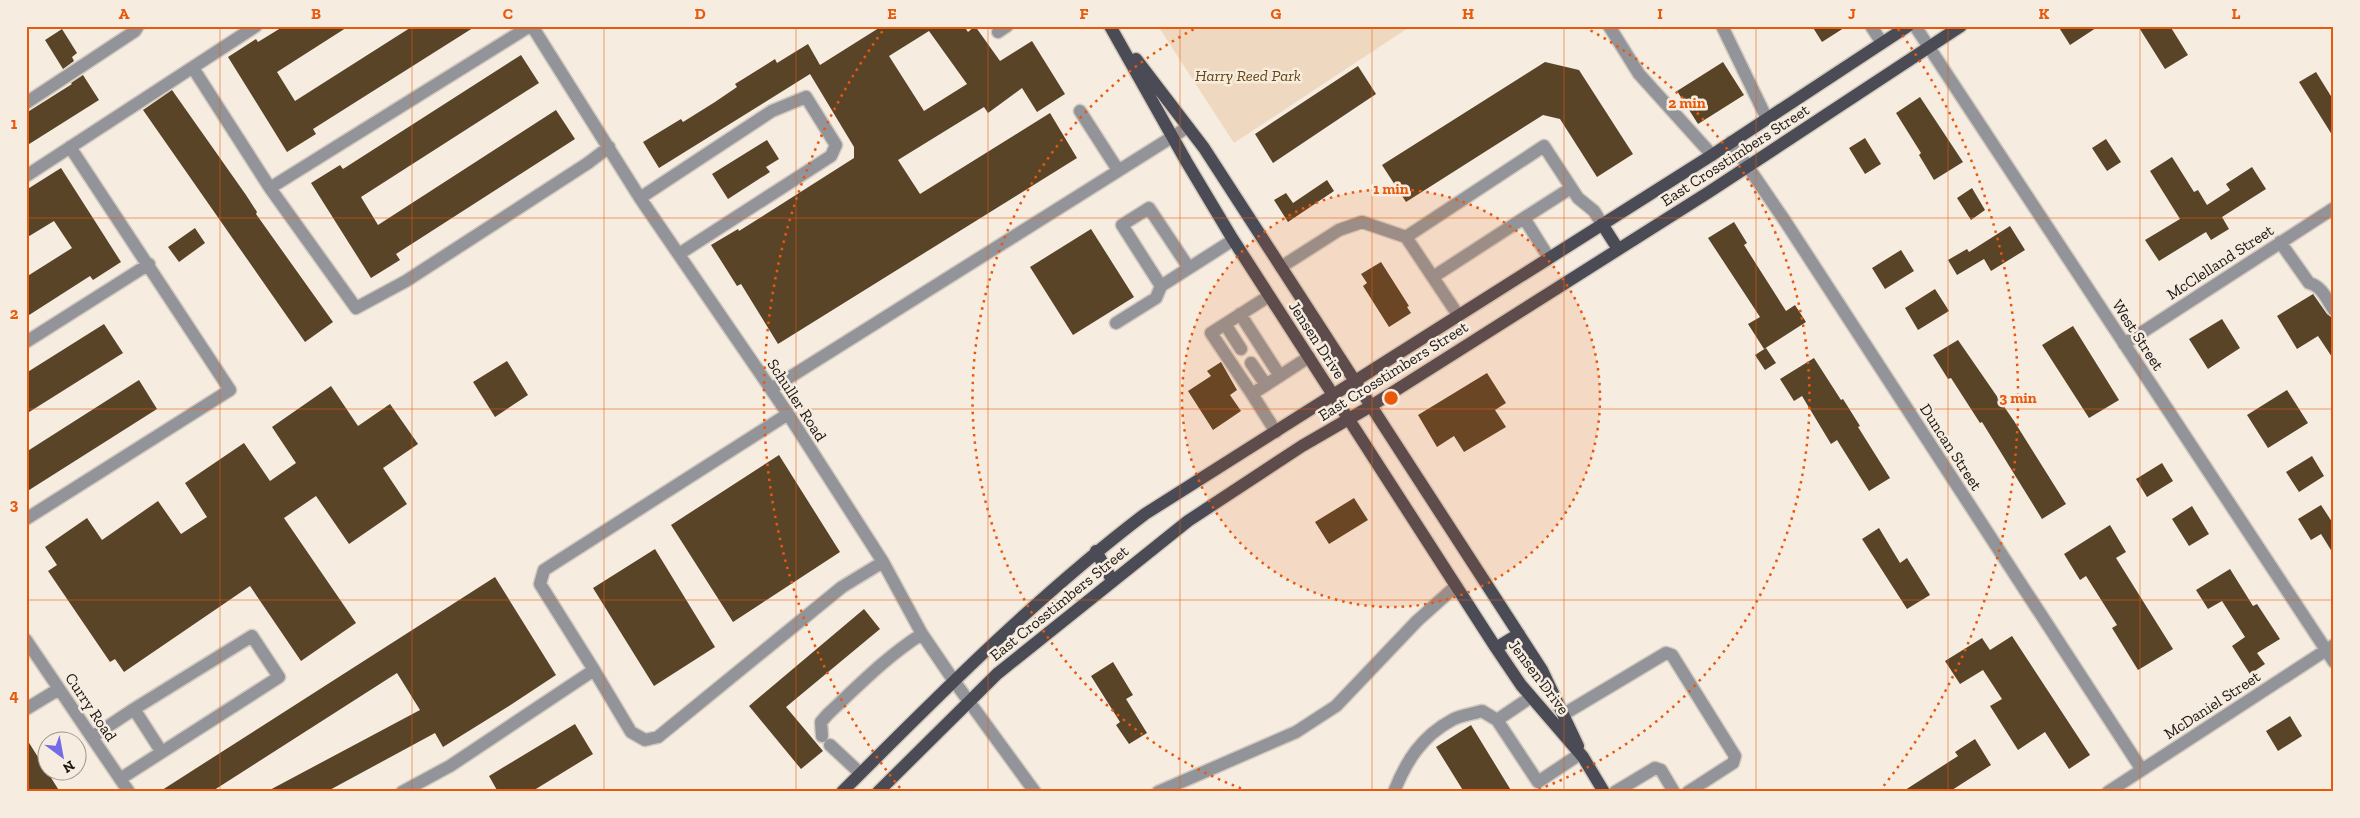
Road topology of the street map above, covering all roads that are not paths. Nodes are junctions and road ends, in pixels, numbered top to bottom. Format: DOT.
graph roads {
  1 [pos="138,26"];
  2 [pos="256,26"];
  3 [pos="531,26"];
  4 [pos="1111,26"];
  5 [pos="1609,26"];
  6 [pos="1722,26"];
  7 [pos="1871,26"];
  8 [pos="1908,26"];
  9 [pos="1915,26"];
  10 [pos="1962,26"];
  11 [pos="1882,43"];
  12 [pos="1929,47"];
  13 [pos="192,68"];
  14 [pos="26,103"];
  15 [pos="1080,110"];
  16 [pos="1767,119"];
  17 [pos="1188,127"];
  18 [pos="1172,136"];
  19 [pos="1731,142"];
  20 [pos="70,147"];
  21 [pos="609,147"];
  22 [pos="1712,155"];
  23 [pos="1747,166"];
  24 [pos="1118,170"];
  25 [pos="26,176"];
  26 [pos="270,188"];
  27 [pos="1571,188"];
  28 [pos="640,198"];
  29 [pos="2334,208"];
  30 [pos="1524,218"];
  31 [pos="1602,224"];
  32 [pos="1406,237"];
  33 [pos="1233,240"];
  34 [pos="2280,242"];
  35 [pos="1618,249"];
  36 [pos="679,254"];
  37 [pos="1549,258"];
  38 [pos="149,264"];
  39 [pos="1189,268"];
  40 [pos="1281,268"];
  41 [pos="1433,277"];
  42 [pos="1161,286"];
  43 [pos="1269,296"];
  44 [pos="2334,310"];
  45 [pos="1240,314"];
  46 [pos="1458,315"];
  47 [pos="1116,323"];
  48 [pos="1225,324"];
  49 [pos="26,342"];
  50 [pos="2124,344"];
  51 [pos="1241,348"];
  52 [pos="1309,357"];
  53 [pos="1251,364"];
  54 [pos="1280,376"];
  55 [pos="1355,380"];
  56 [pos="1266,385"];
  57 [pos="771,389"];
  58 [pos="1252,394"];
  59 [pos="1334,395"];
  60 [pos="1371,406"];
  61 [pos="788,414"];
  62 [pos="1348,418"];
  63 [pos="1276,432"];
  64 [pos="26,519"];
  65 [pos="1096,552"];
  66 [pos="883,562"];
  67 [pos="1112,580"];
  68 [pos="1456,586"];
  69 [pos="922,634"];
  70 [pos="1519,634"];
  71 [pos="26,640"];
  72 [pos="2330,647"];
  73 [pos="1496,648"];
  74 [pos="2334,662"];
  75 [pos="594,670"];
  76 [pos="954,681"];
  77 [pos="59,689"];
  78 [pos="1531,697"];
  79 [pos="969,701"];
  80 [pos="26,709"];
  81 [pos="134,709"];
  82 [pos="1564,714"];
  83 [pos="1496,720"];
  84 [pos="92,737"];
  85 [pos="161,751"];
  86 [pos="1581,756"];
  87 [pos="2142,770"];
  88 [pos="860,773"];
  89 [pos="120,779"];
  90 [pos="129,792"];
  91 [pos="402,792"];
  92 [pos="842,792"];
  93 [pos="878,792"];
  94 [pos="1035,792"];
  95 [pos="1158,792"];
  96 [pos="1394,792"];
  97 [pos="1604,792"];
  98 [pos="1615,792"];
  99 [pos="1674,792"];
  100 [pos="1688,792"];
  101 [pos="2108,792"];
  1 -- 14 [label="street"];
  2 -- 13 [label="street"];
  3 -- 21 [label="street, Schuller Road"];
  3 -- 26 [label="street"];
  4 -- 17 [label="main road, Jensen Drive"];
  4 -- 18 [label="main road, Jensen Drive"];
  5 -- 22 [label="street"];
  6 -- 16 [label="street"];
  7 -- 11 [label="street"];
  8 -- 11 [label="main road, East Crosstimbers Street"];
  9 -- 12 [label="street, West Street"];
  10 -- 12 [label="main road, East Crosstimbers Street"];
  11 -- 16 [label="main road, East Crosstimbers Street"];
  12 -- 23 [label="main road, East Crosstimbers Street"];
  12 -- 50 [label="street, West Street"];
  13 -- 20 [label="street"];
  13 -- 26 [label="street"];
  15 -- 24 [label="street"];
  16 -- 19 [label="main road, East Crosstimbers Street"];
  17 -- 18 [label="street"];
  17 -- 40 [label="main road, Jensen Drive"];
  18 -- 24 [label="street"];
  18 -- 33 [label="main road, Jensen Drive"];
  19 -- 22 [label="main road, East Crosstimbers Street"];
  19 -- 23 [label="street, Duncan Street"];
  20 -- 25 [label="street"];
  20 -- 38 [label="street"];
  21 -- 26 [label="street"];
  21 -- 28 [label="street, Schuller Road"];
  22 -- 31 [label="main road, East Crosstimbers Street"];
  23 -- 35 [label="main road, East Crosstimbers Street"];
  23 -- 87 [label="street, Duncan Street"];
  24 -- 57 [label="street"];
  27 -- 30 [label="street"];
  27 -- 31 [label="street"];
  27 -- 32 [label="street"];
  28 -- 36 [label="street, Schuller Road"];
  28 -- 36 [label="street"];
  29 -- 34 [label="street, McClelland Street"];
  30 -- 37 [label="street"];
  30 -- 41 [label="street"];
  31 -- 35 [label="main road"];
  31 -- 37 [label="main road, East Crosstimbers Street"];
  32 -- 40 [label="street"];
  32 -- 41 [label="street"];
  33 -- 39 [label="street"];
  33 -- 43 [label="main road, Jensen Drive"];
  34 -- 44 [label="street"];
  34 -- 50 [label="street, McClelland Street"];
  35 -- 60 [label="main road, East Crosstimbers Street"];
  36 -- 57 [label="street, Schuller Road"];
  37 -- 46 [label="main road, East Crosstimbers Street"];
  38 -- 49 [label="street"];
  38 -- 64 [label="street"];
  39 -- 42 [label="street"];
  39 -- 42 [label="street"];
  40 -- 55 [label="main road, Jensen Drive"];
  41 -- 46 [label="street"];
  42 -- 47 [label="street"];
  43 -- 45 [label="street"];
  43 -- 52 [label="main road, Jensen Drive"];
  45 -- 48 [label="street"];
  45 -- 54 [label="street"];
  46 -- 55 [label="main road, East Crosstimbers Street"];
  48 -- 51 [label="street"];
  48 -- 58 [label="street"];
  50 -- 72 [label="street, West Street"];
  52 -- 54 [label="street"];
  52 -- 59 [label="main road, Jensen Drive"];
  53 -- 56 [label="street"];
  54 -- 56 [label="street"];
  55 -- 59 [label="main road, East Crosstimbers Street"];
  55 -- 60 [label="main road, Jensen Drive"];
  56 -- 58 [label="street"];
  57 -- 61 [label="street, Schuller Road"];
  58 -- 63 [label="street"];
  59 -- 62 [label="main road, Jensen Drive"];
  59 -- 63 [label="main road, East Crosstimbers Street"];
  60 -- 62 [label="main road, East Crosstimbers Street"];
  60 -- 70 [label="main road, Jensen Drive"];
  61 -- 66 [label="street, Schuller Road"];
  61 -- 75 [label="street"];
  62 -- 67 [label="main road, East Crosstimbers Street"];
  62 -- 68 [label="main road, Jensen Drive"];
  63 -- 65 [label="main road, East Crosstimbers Street"];
  65 -- 67 [label="main road"];
  65 -- 76 [label="main road, East Crosstimbers Street"];
  66 -- 69 [label="street, Schuller Road"];
  66 -- 75 [label="street"];
  67 -- 79 [label="main road, East Crosstimbers Street"];
  68 -- 73 [label="main road, Jensen Drive"];
  68 -- 95 [label="street"];
  69 -- 76 [label="street, Schuller Road"];
  69 -- 88 [label="street"];
  70 -- 73 [label="main road"];
  70 -- 82 [label="main road, Jensen Drive"];
  71 -- 77 [label="street, Curry Road"];
  72 -- 74 [label="street, West Street"];
  72 -- 87 [label="street, McDaniel Street"];
  73 -- 78 [label="main road, Jensen Drive"];
  75 -- 91 [label="street"];
  76 -- 79 [label="street, Schuller Road"];
  76 -- 88 [label="main road, East Crosstimbers Street"];
  77 -- 80 [label="street"];
  77 -- 84 [label="street, Curry Road"];
  78 -- 83 [label="street"];
  78 -- 86 [label="main road, Jensen Drive"];
  79 -- 93 [label="main road, East Crosstimbers Street"];
  79 -- 94 [label="street, Schuller Road"];
  81 -- 84 [label="street"];
  81 -- 85 [label="street"];
  81 -- 85 [label="street"];
  82 -- 86 [label="main road, Jensen Drive"];
  82 -- 100 [label="street"];
  83 -- 86 [label="street"];
  83 -- 96 [label="street"];
  84 -- 89 [label="street, Curry Road"];
  85 -- 89 [label="street"];
  86 -- 97 [label="main road, Jensen Drive"];
  87 -- 101 [label="street, McDaniel Street"];
  88 -- 92 [label="main road, East Crosstimbers Street"];
  89 -- 90 [label="street, Curry Road"];
  98 -- 99 [label="street"];
}
